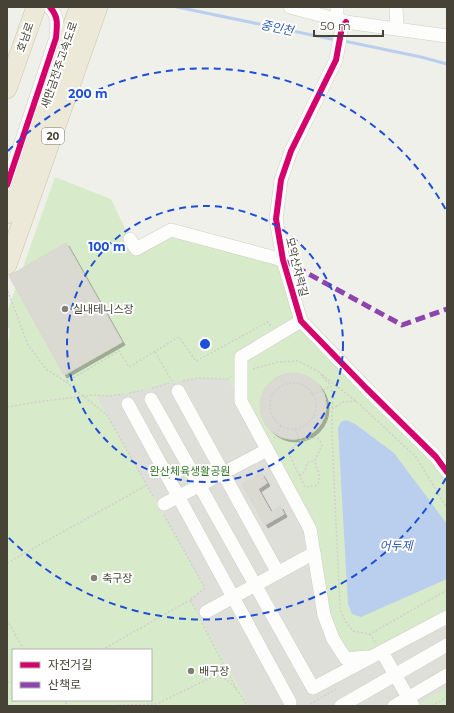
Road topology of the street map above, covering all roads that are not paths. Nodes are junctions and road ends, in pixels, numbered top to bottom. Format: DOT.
graph roads {
  1 [pos="50,7"];
  2 [pos="79,7"];
  3 [pos="98,7"];
  4 [pos="290,7"];
  5 [pos="396,7"];
  6 [pos="27,13"];
  7 [pos="341,19"];
  8 [pos="397,28"];
  9 [pos="447,36"];
  10 [pos="7,51"];
  11 [pos="7,89"];
  12 [pos="7,185"];
  13 [pos="7,214"];
  14 [pos="130,239"];
  15 [pos="283,260"];
  16 [pos="7,265"];
  17 [pos="301,321"];
  18 [pos="178,391"];
  19 [pos="152,399"];
  20 [pos="128,404"];
  21 [pos="267,450"];
  22 [pos="447,472"];
  23 [pos="223,473"];
  24 [pos="200,485"];
  25 [pos="178,496"];
  26 [pos="160,505"];
  27 [pos="314,553"];
  28 [pos="278,573"];
  29 [pos="256,585"];
  30 [pos="233,597"];
  31 [pos="201,616"];
  32 [pos="447,617"];
  33 [pos="447,644"];
  34 [pos="377,654"];
  35 [pos="395,675"];
  36 [pos="447,675"];
  37 [pos="290,702"];
  38 [pos="410,702"];
  39 [pos="341,706"];
  40 [pos="394,706"];
  1 -- 12 [label="street"];
  2 -- 13 [label="highway, 새만금전주고속도로 / 20"];
  3 -- 16 [label="highway, 새만금전주고속도로 / 20"];
  4 -- 7 [label="street"];
  5 -- 8 [label="street"];
  6 -- 10 [label="highway, 호남로"];
  6 -- 11 [label="highway, 호남로"];
  7 -- 8 [label="street"];
  7 -- 15 [label="street, 모악산자락길"];
  8 -- 9 [label="street"];
  14 -- 15 [label="street"];
  15 -- 17 [label="street, 모악산자락길"];
  17 -- 21 [label="street"];
  17 -- 22 [label="street, 모악산자락길"];
  18 -- 23 [label="street"];
  19 -- 24 [label="street"];
  20 -- 25 [label="street"];
  21 -- 23 [label="street"];
  21 -- 27 [label="street"];
  23 -- 24 [label="street"];
  23 -- 28 [label="street"];
  24 -- 25 [label="street"];
  24 -- 29 [label="street"];
  25 -- 26 [label="street"];
  25 -- 30 [label="street"];
  27 -- 28 [label="street"];
  27 -- 34 [label="street"];
  28 -- 29 [label="street"];
  29 -- 30 [label="street"];
  29 -- 34 [label="street"];
  30 -- 31 [label="street"];
  30 -- 37 [label="street"];
  32 -- 34 [label="street"];
  33 -- 35 [label="street"];
  34 -- 35 [label="street"];
  35 -- 38 [label="street"];
  35 -- 39 [label="street"];
  36 -- 38 [label="street"];
  38 -- 40 [label="street"];
}
